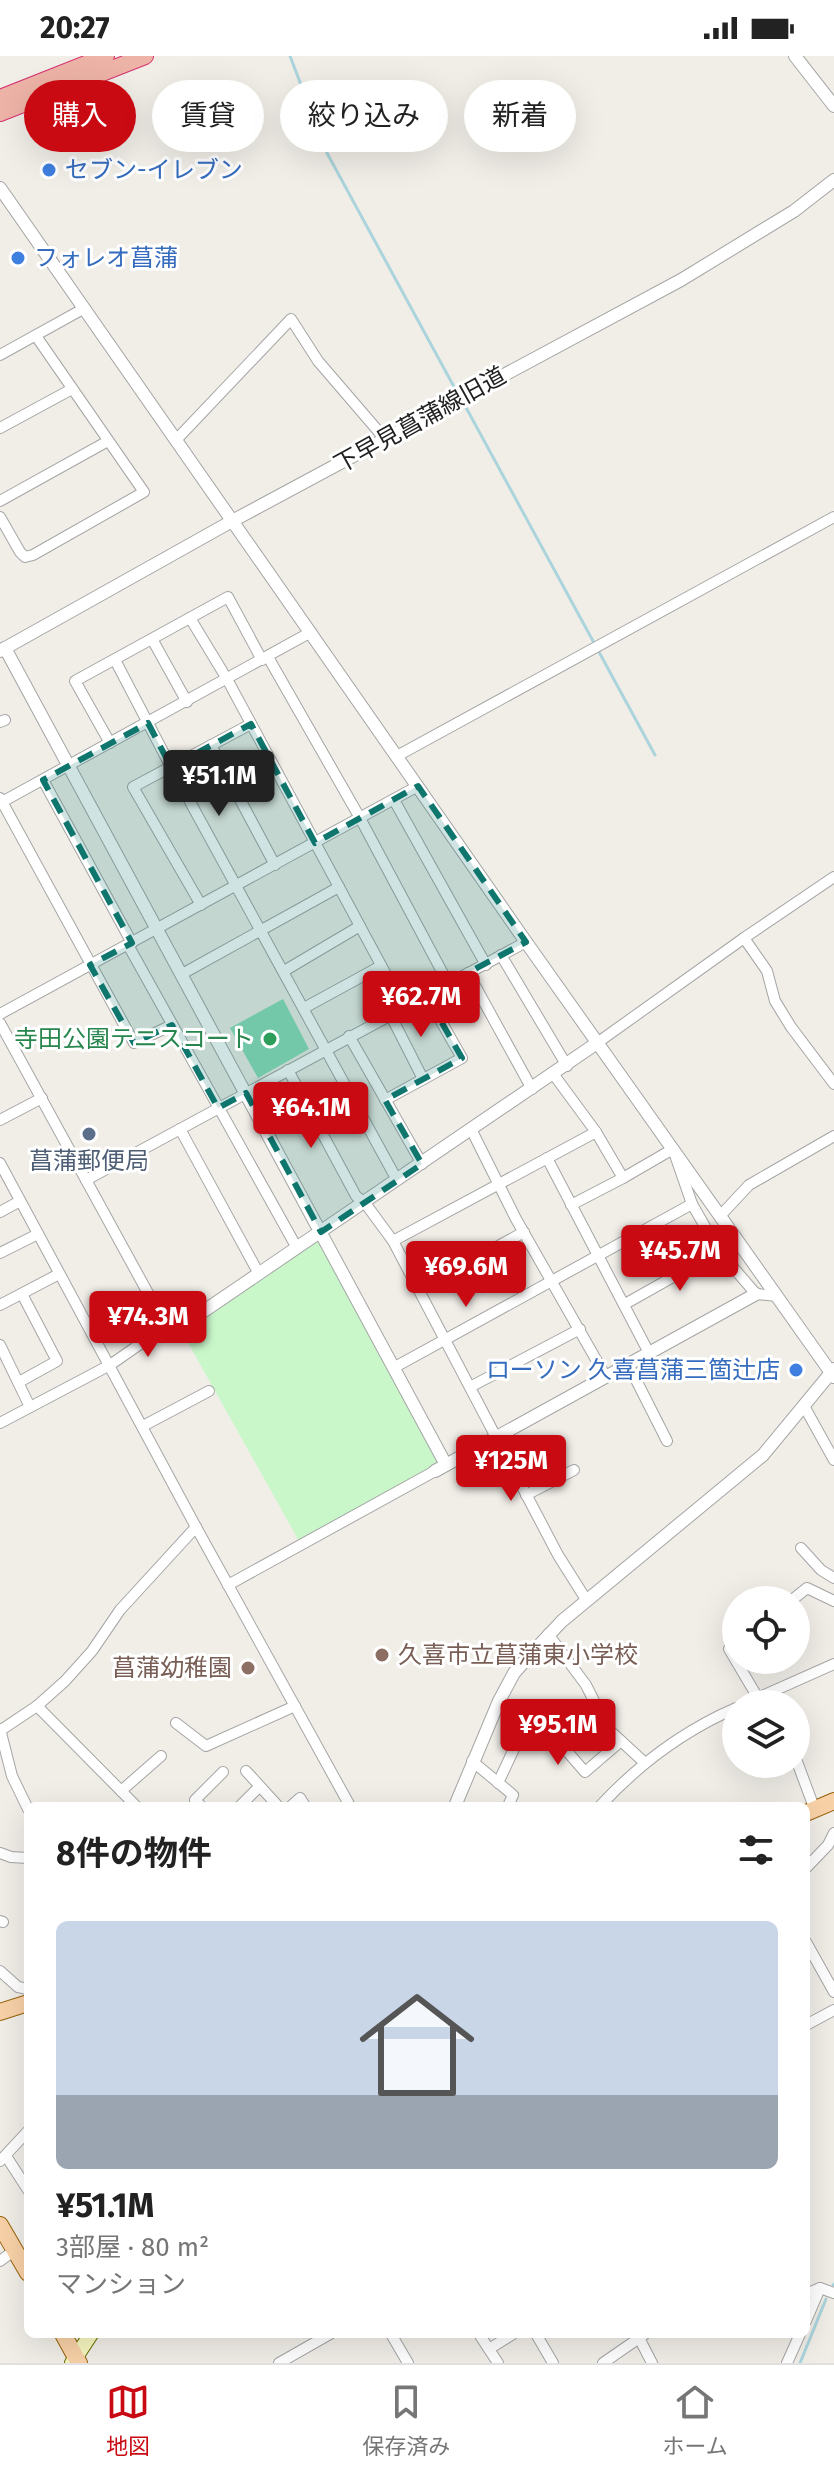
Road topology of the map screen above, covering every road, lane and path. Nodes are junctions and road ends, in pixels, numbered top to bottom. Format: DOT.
graph roads {
  1 [pos="106,56"];
  2 [pos="145,56"];
  3 [pos="795,56"];
  4 [pos="0,98"];
  5 [pos="834,106"];
  6 [pos="0,113"];
  7 [pos="834,180"];
  8 [pos="0,188"];
  9 [pos="83,309"];
  10 [pos="36,336"];
  11 [pos="0,355"];
  12 [pos="72,389"];
  13 [pos="0,428"];
  14 [pos="177,439"];
  15 [pos="385,439"];
  16 [pos="108,441"];
  17 [pos="0,501"];
  18 [pos="0,517"];
  19 [pos="834,517"];
  20 [pos="234,520"];
  21 [pos="190,618"];
  22 [pos="311,632"];
  23 [pos="152,639"];
  24 [pos="2,646"];
  25 [pos="265,658"];
  26 [pos="115,660"];
  27 [pos="227,679"];
  28 [pos="187,702"];
  29 [pos="148,723"];
  30 [pos="251,724"];
  31 [pos="110,743"];
  32 [pos="211,745"];
  33 [pos="397,756"];
  34 [pos="68,766"];
  35 [pos="171,767"];
  36 [pos="43,780"];
  37 [pos="418,786"];
  38 [pos="394,800"];
  39 [pos="1,801"];
  40 [pos="360,818"];
  41 [pos="315,843"];
  42 [pos="275,865"];
  43 [pos="834,877"];
  44 [pos="237,886"];
  45 [pos="339,887"];
  46 [pos="201,905"];
  47 [pos="360,926"];
  48 [pos="157,929"];
  49 [pos="261,930"];
  50 [pos="744,938"];
  51 [pos="526,942"];
  52 [pos="130,944"];
  53 [pos="501,955"];
  54 [pos="90,965"];
  55 [pos="486,965"];
  56 [pos="381,966"];
  57 [pos="284,971"];
  58 [pos="468,973"];
  59 [pos="182,974"];
  60 [pos="448,983"];
  61 [pos="426,995"];
  62 [pos="403,1006"];
  63 [pos="304,1008"];
  64 [pos="0,1014"];
  65 [pos="390,1014"];
  66 [pos="0,1023"];
  67 [pos="172,1025"];
  68 [pos="349,1036"];
  69 [pos="597,1043"];
  70 [pos="326,1049"];
  71 [pos="567,1066"];
  72 [pos="288,1070"];
  73 [pos="554,1075"];
  74 [pos="423,1079"];
  75 [pos="834,1084"];
  76 [pos="532,1089"];
  77 [pos="246,1093"];
  78 [pos="42,1098"];
  79 [pos="385,1100"];
  80 [pos="218,1108"];
  81 [pos="0,1120"];
  82 [pos="180,1129"];
  83 [pos="472,1131"];
  84 [pos="596,1132"];
  85 [pos="834,1136"];
  86 [pos="673,1149"];
  87 [pos="547,1158"];
  88 [pos="0,1163"];
  89 [pos="422,1164"];
  90 [pos="3,1175"];
  91 [pos="623,1178"];
  92 [pos="86,1180"];
  93 [pos="397,1180"];
  94 [pos="498,1183"];
  95 [pos="20,1201"];
  96 [pos="365,1203"];
  97 [pos="692,1204"];
  98 [pos="571,1205"];
  99 [pos="0,1212"];
  100 [pos="721,1215"];
  101 [pos="321,1232"];
  102 [pos="524,1232"];
  103 [pos="38,1234"];
  104 [pos="393,1241"];
  105 [pos="297,1248"];
  106 [pos="719,1251"];
  107 [pos="0,1253"];
  108 [pos="600,1255"];
  109 [pos="59,1274"];
  110 [pos="259,1274"];
  111 [pos="553,1280"];
  112 [pos="420,1289"];
  113 [pos="22,1294"];
  114 [pos="756,1294"];
  115 [pos="777,1296"];
  116 [pos="625,1304"];
  117 [pos="0,1305"];
  118 [pos="179,1328"];
  119 [pos="580,1329"];
  120 [pos="446,1339"];
  121 [pos="0,1345"];
  122 [pos="649,1353"];
  123 [pos="628,1364"];
  124 [pos="110,1365"];
  125 [pos="395,1367"];
  126 [pos="833,1373"];
  127 [pos="606,1377"];
  128 [pos="19,1382"];
  129 [pos="470,1387"];
  130 [pos="209,1391"];
  131 [pos="804,1406"];
  132 [pos="30,1407"];
  133 [pos="0,1423"];
  134 [pos="143,1426"];
  135 [pos="495,1438"];
  136 [pos="667,1441"];
  137 [pos="834,1460"];
  138 [pos="440,1467"];
  139 [pos="574,1470"];
  140 [pos="526,1495"];
  141 [pos="196,1527"];
  142 [pos="801,1548"];
  143 [pos="834,1578"];
  144 [pos="228,1585"];
  145 [pos="810,1589"];
  146 [pos="587,1601"];
  147 [pos="834,1601"];
  148 [pos="548,1634"];
  149 [pos="834,1664"];
  150 [pos="748,1674"];
  151 [pos="760,1690"];
  152 [pos="784,1690"];
  153 [pos="37,1706"];
  154 [pos="295,1706"];
  155 [pos="599,1710"];
  156 [pos="722,1715"];
  157 [pos="532,1717"];
  158 [pos="176,1723"];
  159 [pos="0,1730"];
  160 [pos="621,1741"];
  161 [pos="161,1756"];
  162 [pos="472,1761"];
  163 [pos="645,1763"];
  164 [pos="246,1771"];
  165 [pos="223,1772"];
  166 [pos="801,1778"];
  167 [pos="498,1783"];
  168 [pos="259,1787"];
  169 [pos="121,1791"];
  170 [pos="834,1801"];
  171 [pos="25,1802"];
  172 [pos="129,1802"];
  173 [pos="196,1802"];
  174 [pos="244,1802"];
  175 [pos="274,1802"];
  176 [pos="348,1802"];
  177 [pos="457,1802"];
  178 [pos="510,1802"];
  179 [pos="604,1802"];
  180 [pos="807,1802"];
  181 [pos="810,1812"];
  182 [pos="834,1833"];
  183 [pos="0,1853"];
  184 [pos="24,1858"];
  185 [pos="810,1864"];
  186 [pos="810,1949"];
  187 [pos="0,1971"];
  188 [pos="24,1988"];
  189 [pos="834,1992"];
  190 [pos="24,2004"];
  191 [pos="834,2010"];
  192 [pos="0,2012"];
  193 [pos="810,2023"];
  194 [pos="24,2135"];
  195 [pos="3,2158"];
  196 [pos="24,2185"];
  197 [pos="0,2225"];
  198 [pos="15,2250"];
  199 [pos="0,2261"];
  200 [pos="24,2266"];
  201 [pos="826,2290"];
  202 [pos="810,2315"];
  203 [pos="65,2338"];
  204 [pos="89,2338"];
  205 [pos="323,2338"];
  206 [pos="393,2338"];
  207 [pos="482,2338"];
  208 [pos="507,2338"];
  209 [pos="538,2338"];
  210 [pos="636,2338"];
  211 [pos="641,2338"];
  212 [pos="798,2338"];
  213 [pos="489,2349"];
  214 [pos="76,2361"];
  215 [pos="279,2363"];
  216 [pos="408,2363"];
  217 [pos="498,2363"];
  218 [pos="553,2363"];
  219 [pos="603,2363"];
  220 [pos="652,2363"];
  221 [pos="787,2363"];
  1 -- 4 [label="highway"];
  2 -- 6 [label="highway"];
  3 -- 5 [label="street"];
  7 -- 15 [label="street, 下早見菖蒲線旧道"];
  8 -- 9 [label="street"];
  9 -- 10 [label="street"];
  9 -- 14 [label="street"];
  10 -- 11 [label="street"];
  10 -- 12 [label="street"];
  12 -- 13 [label="street"];
  12 -- 16 [label="street"];
  14 -- 15 [label="street"];
  14 -- 20 [label="street"];
  15 -- 20 [label="street, 下早見菖蒲線旧道"];
  16 -- 17 [label="street"];
  16 -- 18 [label="street"];
  19 -- 33 [label="street"];
  20 -- 22 [label="street"];
  20 -- 24 [label="street, 下早見菖蒲線旧道"];
  21 -- 23 [label="street"];
  21 -- 25 [label="street"];
  21 -- 27 [label="street"];
  22 -- 25 [label="street"];
  22 -- 33 [label="street"];
  23 -- 26 [label="street"];
  23 -- 28 [label="street"];
  24 -- 34 [label="street"];
  25 -- 27 [label="street"];
  25 -- 40 [label="street"];
  26 -- 29 [label="street"];
  26 -- 31 [label="street"];
  27 -- 28 [label="street"];
  27 -- 30 [label="street"];
  28 -- 29 [label="street"];
  29 -- 31 [label="street"];
  29 -- 35 [label="street"];
  30 -- 32 [label="street"];
  30 -- 41 [label="street"];
  31 -- 34 [label="street"];
  32 -- 35 [label="street"];
  32 -- 42 [label="street"];
  33 -- 37 [label="street"];
  34 -- 36 [label="street"];
  34 -- 48 [label="street"];
  35 -- 44 [label="street"];
  35 -- 46 [label="street"];
  36 -- 39 [label="street"];
  36 -- 52 [label="street"];
  37 -- 38 [label="street"];
  37 -- 51 [label="street"];
  38 -- 40 [label="street"];
  38 -- 55 [label="street"];
  39 -- 54 [label="street"];
  40 -- 41 [label="street"];
  40 -- 60 [label="street"];
  41 -- 42 [label="street"];
  41 -- 45 [label="street"];
  42 -- 44 [label="street"];
  43 -- 50 [label="street"];
  44 -- 46 [label="street"];
  44 -- 49 [label="street"];
  45 -- 47 [label="street"];
  45 -- 49 [label="street"];
  46 -- 48 [label="street"];
  47 -- 56 [label="street"];
  47 -- 57 [label="street"];
  48 -- 52 [label="street"];
  48 -- 59 [label="street"];
  49 -- 57 [label="street"];
  49 -- 59 [label="street"];
  50 -- 69 [label="street"];
  50 -- 75 [label="street"];
  51 -- 53 [label="street"];
  51 -- 69 [label="street"];
  52 -- 54 [label="street"];
  52 -- 67 [label="street"];
  53 -- 55 [label="street"];
  53 -- 71 [label="street"];
  54 -- 64 [label="street"];
  54 -- 67 [label="street"];
  55 -- 58 [label="street"];
  56 -- 62 [label="street"];
  56 -- 63 [label="street"];
  57 -- 63 [label="street"];
  58 -- 60 [label="street"];
  58 -- 76 [label="street"];
  59 -- 77 [label="street"];
  60 -- 61 [label="street"];
  61 -- 62 [label="street"];
  61 -- 74 [label="street"];
  62 -- 65 [label="street"];
  63 -- 70 [label="street"];
  65 -- 68 [label="street"];
  65 -- 74 [label="street"];
  66 -- 78 [label="street"];
  67 -- 80 [label="street"];
  68 -- 70 [label="street"];
  68 -- 79 [label="street"];
  69 -- 71 [label="street"];
  69 -- 86 [label="street"];
  70 -- 72 [label="street"];
  70 -- 93 [label="street"];
  71 -- 73 [label="street"];
  72 -- 77 [label="street"];
  72 -- 96 [label="street"];
  73 -- 76 [label="street"];
  73 -- 84 [label="street"];
  74 -- 79 [label="street"];
  76 -- 83 [label="street"];
  77 -- 80 [label="street"];
  77 -- 101 [label="street"];
  78 -- 81 [label="street"];
  78 -- 92 [label="street"];
  79 -- 89 [label="street"];
  80 -- 82 [label="street"];
  80 -- 105 [label="street"];
  82 -- 92 [label="street"];
  82 -- 110 [label="street"];
  83 -- 89 [label="street"];
  83 -- 94 [label="street"];
  84 -- 87 [label="street"];
  84 -- 91 [label="street"];
  85 -- 100 [label="street"];
  86 -- 91 [label="street"];
  86 -- 97 [label="street"];
  86 -- 100 [label="street"];
  87 -- 94 [label="street"];
  87 -- 98 [label="street"];
  88 -- 90 [label="street"];
  89 -- 93 [label="street"];
  90 -- 95 [label="street"];
  91 -- 98 [label="street"];
  92 -- 124 [label="street"];
  93 -- 96 [label="street"];
  94 -- 102 [label="street"];
  94 -- 104 [label="street"];
  95 -- 99 [label="street"];
  95 -- 103 [label="street"];
  96 -- 101 [label="street"];
  96 -- 104 [label="street"];
  97 -- 106 [label="street"];
  97 -- 108 [label="street"];
  98 -- 108 [label="street"];
  100 -- 115 [label="street"];
  101 -- 105 [label="street"];
  101 -- 125 [label="street"];
  102 -- 111 [label="street"];
  102 -- 112 [label="street"];
  103 -- 107 [label="street"];
  103 -- 109 [label="street"];
  104 -- 112 [label="street"];
  105 -- 110 [label="street"];
  106 -- 114 [label="street"];
  106 -- 116 [label="street"];
  108 -- 111 [label="street"];
  108 -- 116 [label="street"];
  109 -- 113 [label="street"];
  109 -- 124 [label="street"];
  110 -- 118 [label="street"];
  111 -- 119 [label="street"];
  111 -- 120 [label="street"];
  112 -- 120 [label="street"];
  113 -- 117 [label="street"];
  113 -- 128 [label="street"];
  114 -- 115 [label="street"];
  114 -- 122 [label="street"];
  115 -- 126 [label="street"];
  116 -- 122 [label="street"];
  119 -- 127 [label="street"];
  119 -- 129 [label="street"];
  120 -- 125 [label="street"];
  120 -- 129 [label="street"];
  121 -- 128 [label="street"];
  122 -- 123 [label="street"];
  123 -- 127 [label="street"];
  123 -- 136 [label="street"];
  124 -- 132 [label="street"];
  124 -- 134 [label="street"];
  125 -- 138 [label="street"];
  126 -- 131 [label="street"];
  127 -- 135 [label="street"];
  128 -- 132 [label="street"];
  129 -- 135 [label="street"];
  130 -- 134 [label="street"];
  131 -- 137 [label="street"];
  131 -- 146 [label="street"];
  132 -- 133 [label="street"];
  134 -- 141 [label="street"];
  135 -- 138 [label="street"];
  135 -- 140 [label="street"];
  138 -- 144 [label="street"];
  139 -- 140 [label="street"];
  140 -- 146 [label="street"];
  141 -- 144 [label="street"];
  141 -- 153 [label="street"];
  142 -- 143 [label="street"];
  144 -- 154 [label="street"];
  145 -- 147 [label="street"];
  146 -- 148 [label="street"];
  148 -- 155 [label="street"];
  148 -- 162 [label="street"];
  149 -- 152 [label="street"];
  150 -- 151 [label="street"];
  153 -- 159 [label="street"];
  153 -- 169 [label="street"];
  154 -- 158 [label="street"];
  154 -- 176 [label="street"];
  155 -- 160 [label="street"];
  155 -- 160 [label="street"];
  156 -- 163 [label="street"];
  157 -- 167 [label="street"];
  159 -- 171 [label="street"];
  160 -- 163 [label="street"];
  161 -- 169 [label="street"];
  162 -- 167 [label="street"];
  162 -- 177 [label="street"];
  163 -- 179 [label="street"];
  164 -- 168 [label="street"];
  165 -- 173 [label="street"];
  166 -- 180 [label="street"];
  167 -- 178 [label="street"];
  168 -- 174 [label="street"];
  168 -- 175 [label="street"];
  169 -- 172 [label="street"];
  170 -- 181 [label="main road"];
  182 -- 185 [label="street"];
  183 -- 184 [label="street"];
  186 -- 189 [label="street"];
  187 -- 188 [label="street"];
  190 -- 192 [label="main road"];
  191 -- 193 [label="street"];
  194 -- 195 [label="street"];
  195 -- 196 [label="street"];
  197 -- 198 [label="main road"];
  198 -- 199 [label="street"];
  198 -- 200 [label="main road"];
  201 -- 202 [label="street"];
  203 -- 214 [label="main road"];
  204 -- 214 [label="main road"];
  205 -- 215 [label="street"];
  206 -- 216 [label="street"];
  207 -- 213 [label="street"];
  208 -- 213 [label="street"];
  209 -- 218 [label="street"];
  210 -- 219 [label="street"];
  211 -- 220 [label="street"];
  212 -- 221 [label="street"];
  213 -- 217 [label="street"];
}
